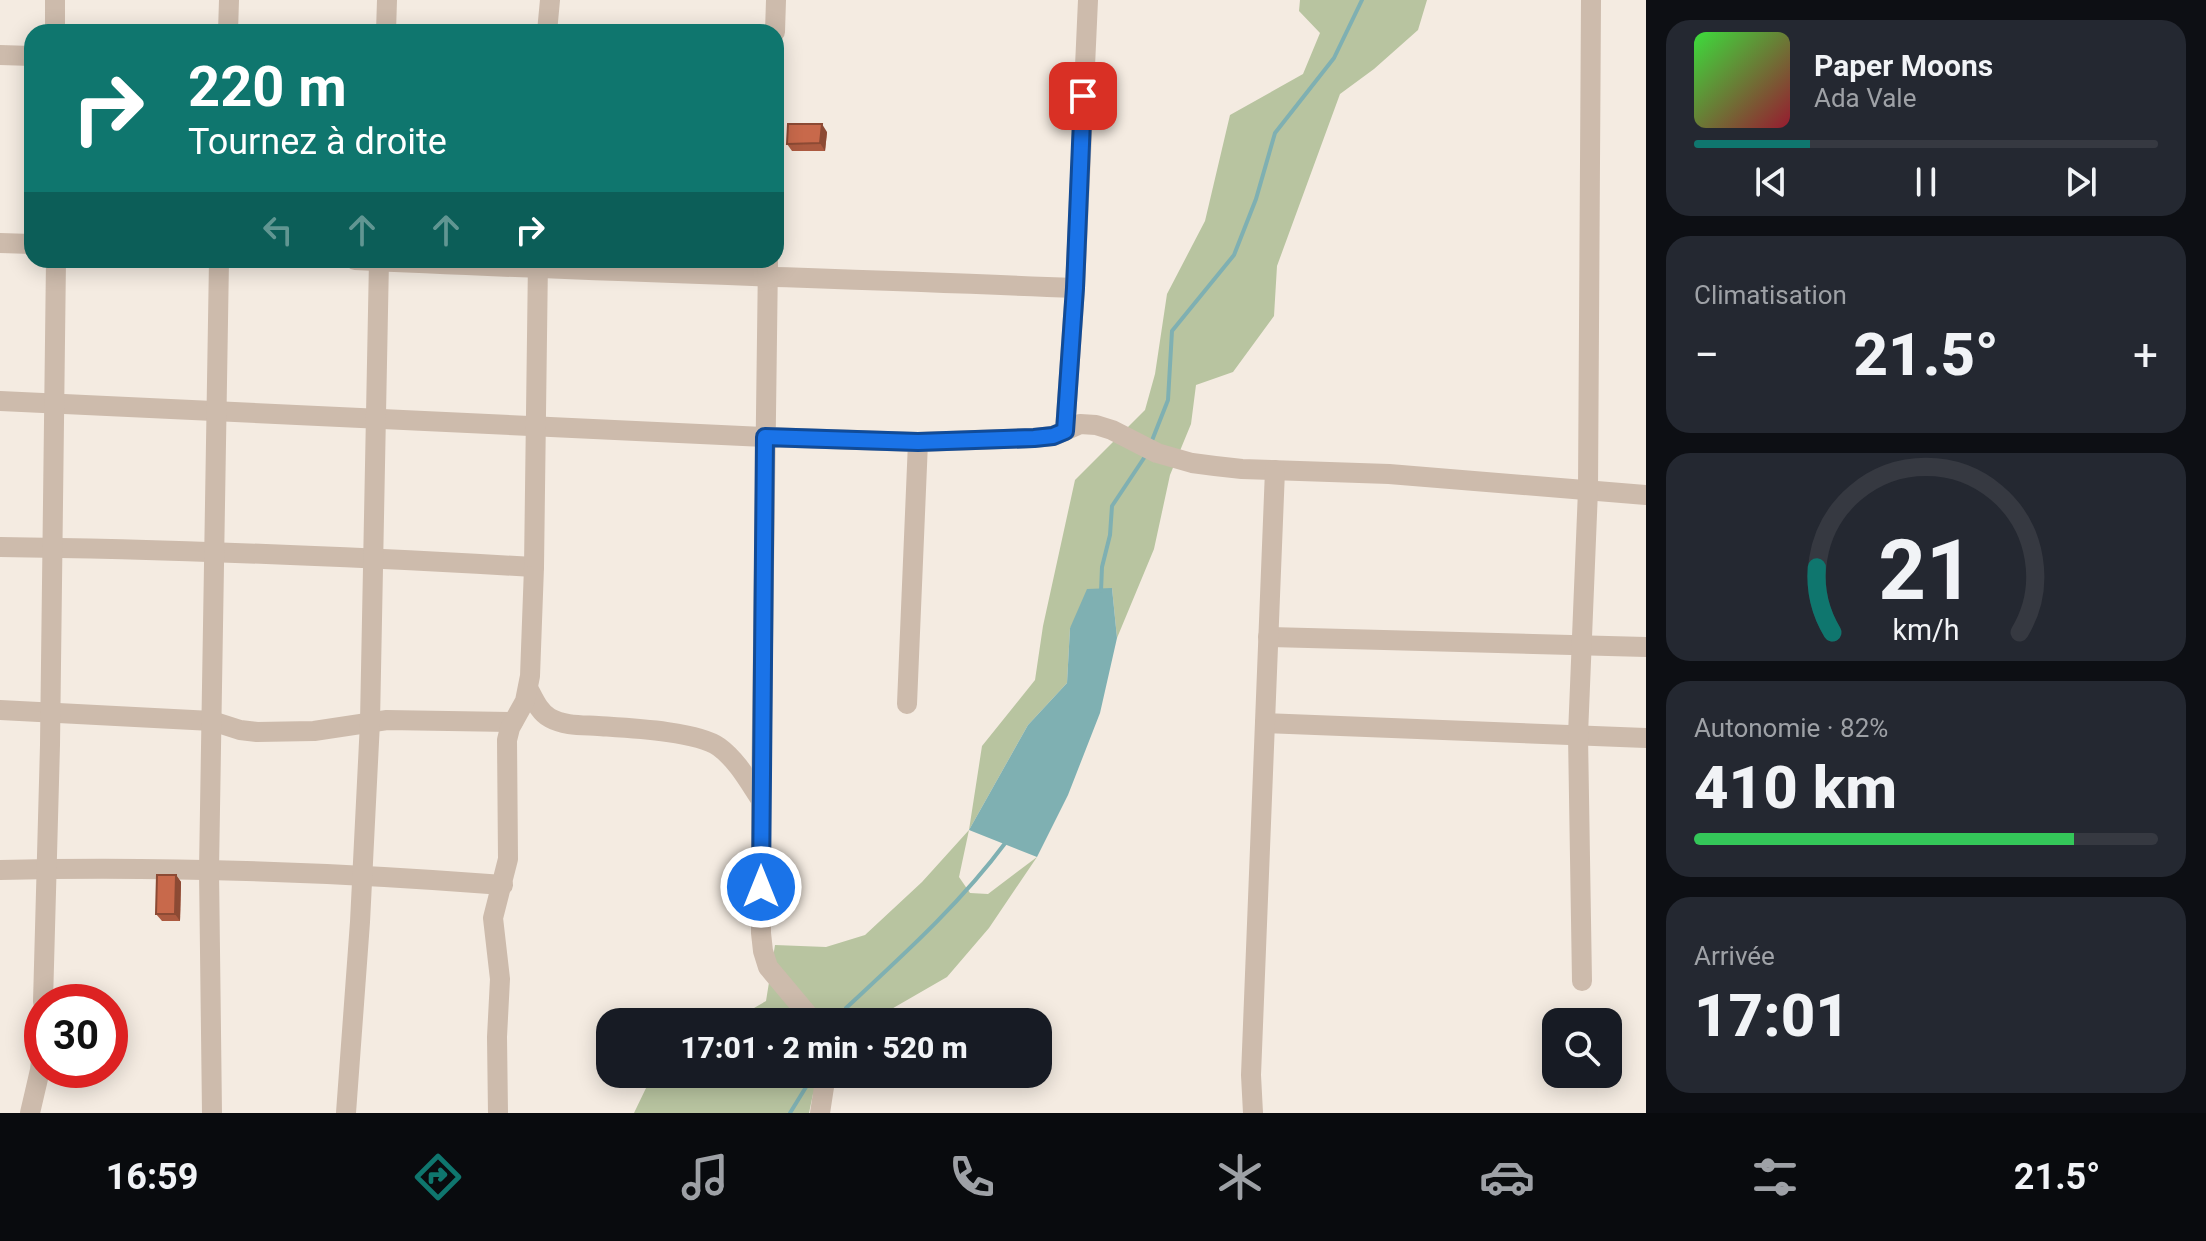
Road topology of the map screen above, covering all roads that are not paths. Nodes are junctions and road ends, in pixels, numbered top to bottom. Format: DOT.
graph roads {
  1 [pos="55,0"];
  2 [pos="229,0"];
  3 [pos="387,0"];
  4 [pos="550,0"];
  5 [pos="776,0"];
  6 [pos="1088,0"];
  7 [pos="1591,0"];
  8 [pos="55,24"];
  9 [pos="228,24"];
  10 [pos="386,24"];
  11 [pos="548,24"];
  12 [pos="775,24"];
  13 [pos="0,55"];
  14 [pos="24,56"];
  15 [pos="0,243"];
  16 [pos="24,244"];
  17 [pos="56,268"];
  18 [pos="219,268"];
  19 [pos="379,268"];
  20 [pos="538,268"];
  21 [pos="768,268"];
  22 [pos="1075,288"];
  23 [pos="0,401"];
  24 [pos="54,403"];
  25 [pos="216,412"];
  26 [pos="374,419"];
  27 [pos="535,428"];
  28 [pos="1065,431"];
  29 [pos="765,437"];
  30 [pos="918,442"];
  31 [pos="1275,470"];
  32 [pos="1588,490"];
  33 [pos="1646,495"];
  34 [pos="0,547"];
  35 [pos="51,547"];
  36 [pos="215,551"];
  37 [pos="373,558"];
  38 [pos="534,567"];
  39 [pos="1268,637"];
  40 [pos="1581,644"];
  41 [pos="1646,647"];
  42 [pos="528,688"];
  43 [pos="907,704"];
  44 [pos="0,710"];
  45 [pos="49,712"];
  46 [pos="212,721"];
  47 [pos="370,722"];
  48 [pos="513,722"];
  49 [pos="1265,723"];
  50 [pos="1578,735"];
  51 [pos="1646,738"];
  52 [pos="761,800"];
  53 [pos="46,869"];
  54 [pos="0,870"];
  55 [pos="209,870"];
  56 [pos="362,874"];
  57 [pos="503,885"];
  58 [pos="1582,981"];
  59 [pos="43,984"];
  60 [pos="802,1008"];
  61 [pos="36,1088"];
  62 [pos="824,1088"];
  63 [pos="30,1113"];
  64 [pos="212,1113"];
  65 [pos="346,1113"];
  66 [pos="498,1113"];
  67 [pos="820,1113"];
  68 [pos="1253,1113"];
  1 -- 8 [label="street"];
  2 -- 9 [label="street"];
  3 -- 10 [label="street"];
  4 -- 11 [label="street"];
  5 -- 12 [label="street"];
  6 -- 22 [label="street"];
  7 -- 32 [label="street"];
  13 -- 14 [label="street"];
  15 -- 16 [label="street"];
  17 -- 24 [label="street"];
  18 -- 25 [label="street"];
  19 -- 26 [label="street"];
  20 -- 27 [label="street"];
  21 -- 22 [label="street"];
  21 -- 29 [label="street"];
  22 -- 28 [label="street"];
  23 -- 24 [label="street"];
  24 -- 25 [label="street"];
  24 -- 35 [label="street"];
  25 -- 26 [label="street"];
  25 -- 36 [label="street"];
  26 -- 27 [label="street"];
  26 -- 37 [label="street"];
  27 -- 29 [label="street"];
  27 -- 38 [label="street"];
  28 -- 30 [label="street"];
  28 -- 31 [label="street"];
  29 -- 30 [label="street"];
  29 -- 52 [label="street"];
  30 -- 43 [label="street"];
  31 -- 32 [label="street"];
  31 -- 39 [label="street"];
  32 -- 33 [label="street"];
  32 -- 40 [label="street"];
  34 -- 35 [label="street"];
  35 -- 36 [label="street"];
  35 -- 45 [label="street"];
  36 -- 37 [label="street"];
  36 -- 46 [label="street"];
  37 -- 38 [label="street"];
  37 -- 47 [label="street"];
  38 -- 42 [label="street"];
  39 -- 40 [label="street"];
  39 -- 49 [label="street"];
  40 -- 41 [label="street"];
  40 -- 50 [label="street"];
  42 -- 48 [label="street"];
  42 -- 52 [label="street"];
  44 -- 45 [label="street"];
  45 -- 46 [label="street"];
  45 -- 53 [label="street"];
  46 -- 47 [label="street"];
  46 -- 55 [label="street"];
  47 -- 48 [label="street"];
  47 -- 56 [label="street"];
  48 -- 57 [label="street"];
  49 -- 50 [label="street"];
  49 -- 68 [label="street"];
  50 -- 51 [label="street"];
  50 -- 58 [label="street"];
  52 -- 60 [label="street"];
  53 -- 54 [label="street"];
  53 -- 55 [label="street"];
  53 -- 59 [label="street"];
  55 -- 56 [label="street"];
  55 -- 64 [label="street"];
  56 -- 57 [label="street"];
  56 -- 65 [label="street"];
  57 -- 66 [label="street"];
  61 -- 63 [label="street"];
  62 -- 67 [label="street"];
}
